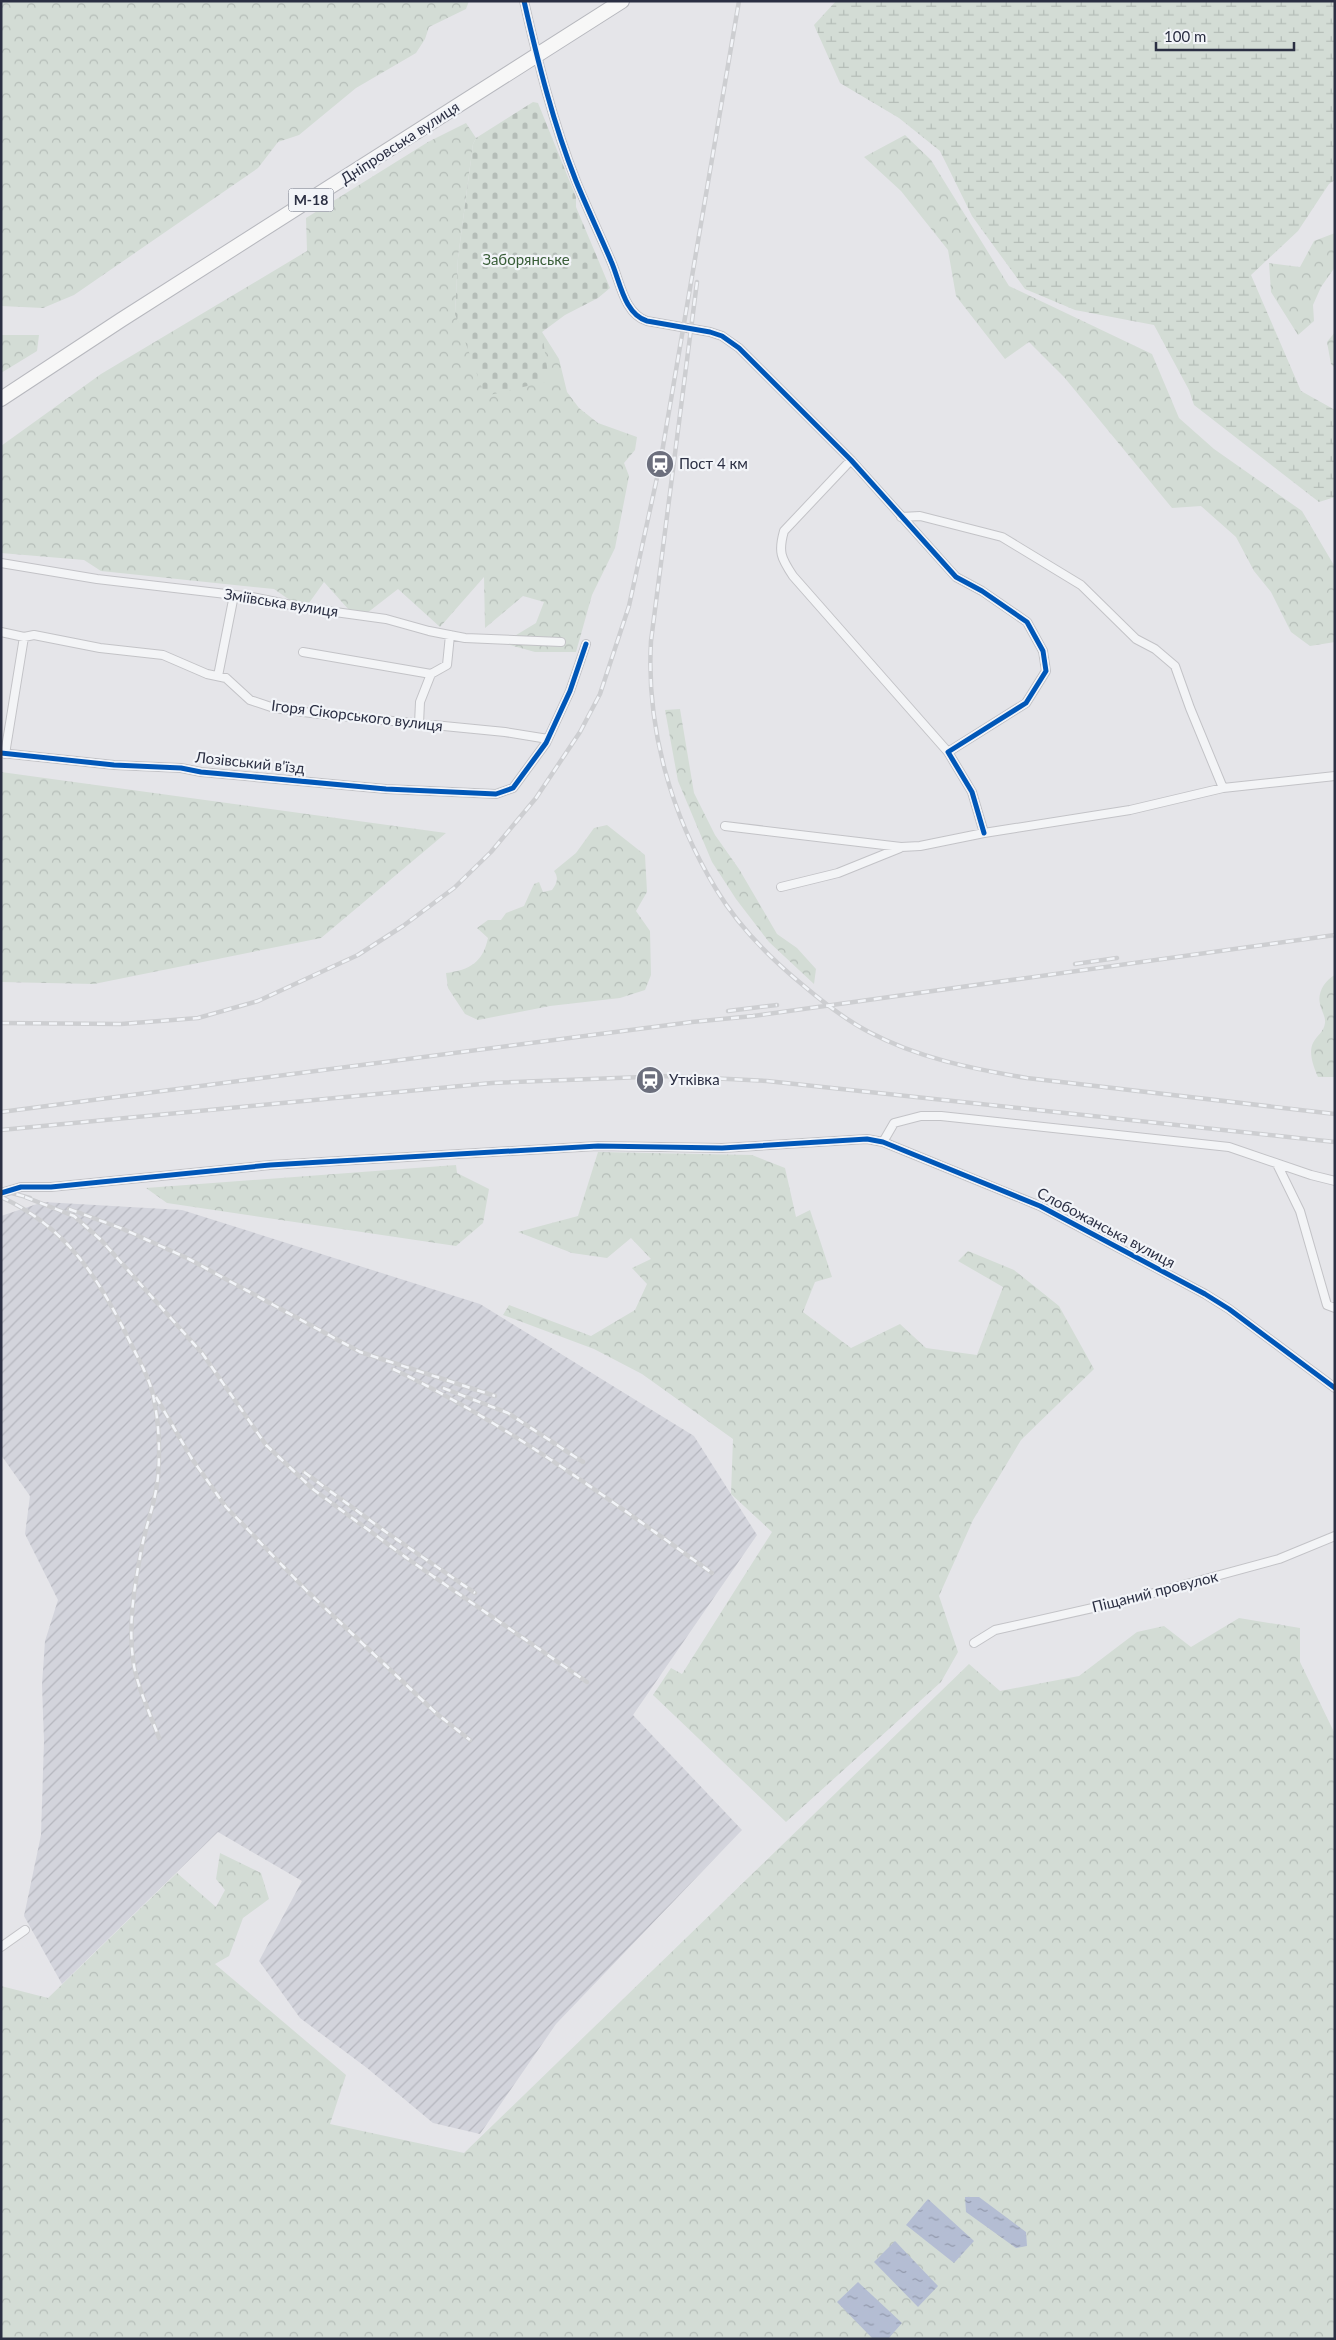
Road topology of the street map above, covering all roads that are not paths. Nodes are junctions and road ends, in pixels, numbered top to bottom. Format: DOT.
graph roads {
  1 [pos="524,1"];
  2 [pos="622,1"];
  3 [pos="536,55"];
  4 [pos="1,399"];
  5 [pos="851,460"];
  6 [pos="901,516"];
  7 [pos="1,563"];
  8 [pos="234,595"];
  9 [pos="1,632"];
  10 [pos="450,635"];
  11 [pos="24,637"];
  12 [pos="561,642"];
  13 [pos="586,644"];
  14 [pos="304,652"];
  15 [pos="431,674"];
  16 [pos="218,676"];
  17 [pos="419,724"];
  18 [pos="548,739"];
  19 [pos="948,752"];
  20 [pos="3,753"];
  21 [pos="1335,776"];
  22 [pos="1223,788"];
  23 [pos="725,826"];
  24 [pos="984,833"];
  25 [pos="901,847"];
  26 [pos="781,887"];
  27 [pos="883,1142"];
  28 [pos="1277,1164"];
  29 [pos="1335,1181"];
  30 [pos="1,1193"];
  31 [pos="1335,1308"];
  32 [pos="1335,1388"];
  33 [pos="1335,1536"];
  34 [pos="974,1643"];
  35 [pos="25,1930"];
  36 [pos="1,1947"];
  1 -- 3 [label="street"];
  2 -- 3 [label="highway, Дніпровська вулиця / М-18"];
  3 -- 4 [label="highway, Дніпровська вулиця / М-18"];
  3 -- 5 [label="street"];
  5 -- 6 [label="street"];
  5 -- 19 [label="street"];
  6 -- 19 [label="street"];
  6 -- 22 [label="street"];
  7 -- 8 [label="street, Зміївська вулиця"];
  8 -- 10 [label="street, Зміївська вулиця"];
  8 -- 16 [label="street"];
  9 -- 11 [label="street, Ігоря Сікорського вулиця"];
  10 -- 12 [label="street, Зміївська вулиця"];
  10 -- 15 [label="street"];
  11 -- 16 [label="street, Ігоря Сікорського вулиця"];
  11 -- 20 [label="street"];
  13 -- 18 [label="street"];
  14 -- 15 [label="street"];
  15 -- 17 [label="street"];
  16 -- 17 [label="street, Ігоря Сікорського вулиця"];
  17 -- 18 [label="street, Ігоря Сікорського вулиця"];
  18 -- 20 [label="street, Лозівський в'їзд"];
  19 -- 24 [label="street"];
  21 -- 22 [label="street"];
  22 -- 24 [label="street"];
  23 -- 25 [label="street"];
  24 -- 25 [label="street"];
  25 -- 26 [label="street"];
  27 -- 28 [label="street"];
  27 -- 30 [label="street, Слобожанська вулиця"];
  27 -- 32 [label="street, Слобожанська вулиця"];
  28 -- 29 [label="street"];
  28 -- 31 [label="street"];
  33 -- 34 [label="street, Піщаний провулок"];
  35 -- 36 [label="street"];
}
